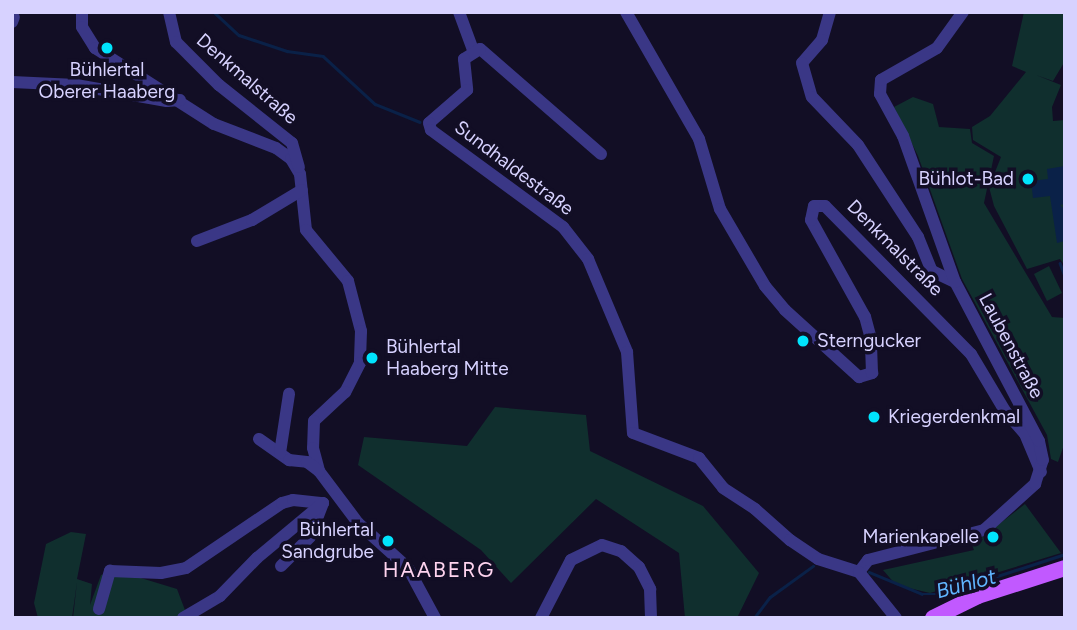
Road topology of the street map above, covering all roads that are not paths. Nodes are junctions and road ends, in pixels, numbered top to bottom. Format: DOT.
graph roads {
  1 [pos="82,12"];
  2 [pos="169,12"];
  3 [pos="459,12"];
  4 [pos="626,12"];
  5 [pos="830,12"];
  6 [pos="963,12"];
  7 [pos="473,50"];
  8 [pos="12,82"];
  9 [pos="180,100"];
  10 [pos="601,154"];
  11 [pos="300,174"];
  12 [pos="302,190"];
  13 [pos="197,241"];
  14 [pos="955,282"];
  15 [pos="1003,374"];
  16 [pos="289,394"];
  17 [pos="1005,411"];
  18 [pos="259,439"];
  19 [pos="280,453"];
  20 [pos="319,471"];
  21 [pos="1041,472"];
  22 [pos="334,493"];
  23 [pos="323,503"];
  24 [pos="281,566"];
  25 [pos="1065,568"];
  26 [pos="859,572"];
  27 [pos="99,609"];
  28 [pos="183,618"];
  29 [pos="435,618"];
  30 [pos="541,618"];
  31 [pos="651,618"];
  32 [pos="896,618"];
  33 [pos="933,618"];
  1 -- 9 [label="street"];
  2 -- 11 [label="street, Denkmalstraße"];
  3 -- 7 [label="street"];
  4 -- 17 [label="street, Denkmalstraße"];
  5 -- 14 [label="street"];
  6 -- 14 [label="street, Laubenstraße"];
  7 -- 10 [label="street"];
  7 -- 26 [label="street, Sundhaldestraße"];
  8 -- 9 [label="street"];
  9 -- 11 [label="street"];
  11 -- 12 [label="street, Denkmalstraße"];
  12 -- 13 [label="street"];
  12 -- 20 [label="street, Denkmalstraße"];
  14 -- 15 [label="street, Laubenstraße"];
  15 -- 17 [label="street"];
  15 -- 21 [label="street, Laubenstraße"];
  16 -- 19 [label="street"];
  17 -- 21 [label="street, Denkmalstraße"];
  18 -- 19 [label="street"];
  19 -- 20 [label="street"];
  20 -- 22 [label="street"];
  21 -- 26 [label="street"];
  22 -- 23 [label="street"];
  22 -- 29 [label="street"];
  23 -- 24 [label="street"];
  23 -- 27 [label="street"];
  23 -- 28 [label="street"];
  25 -- 33 [label="main road"];
  26 -- 32 [label="street"];
  30 -- 31 [label="street"];
}
